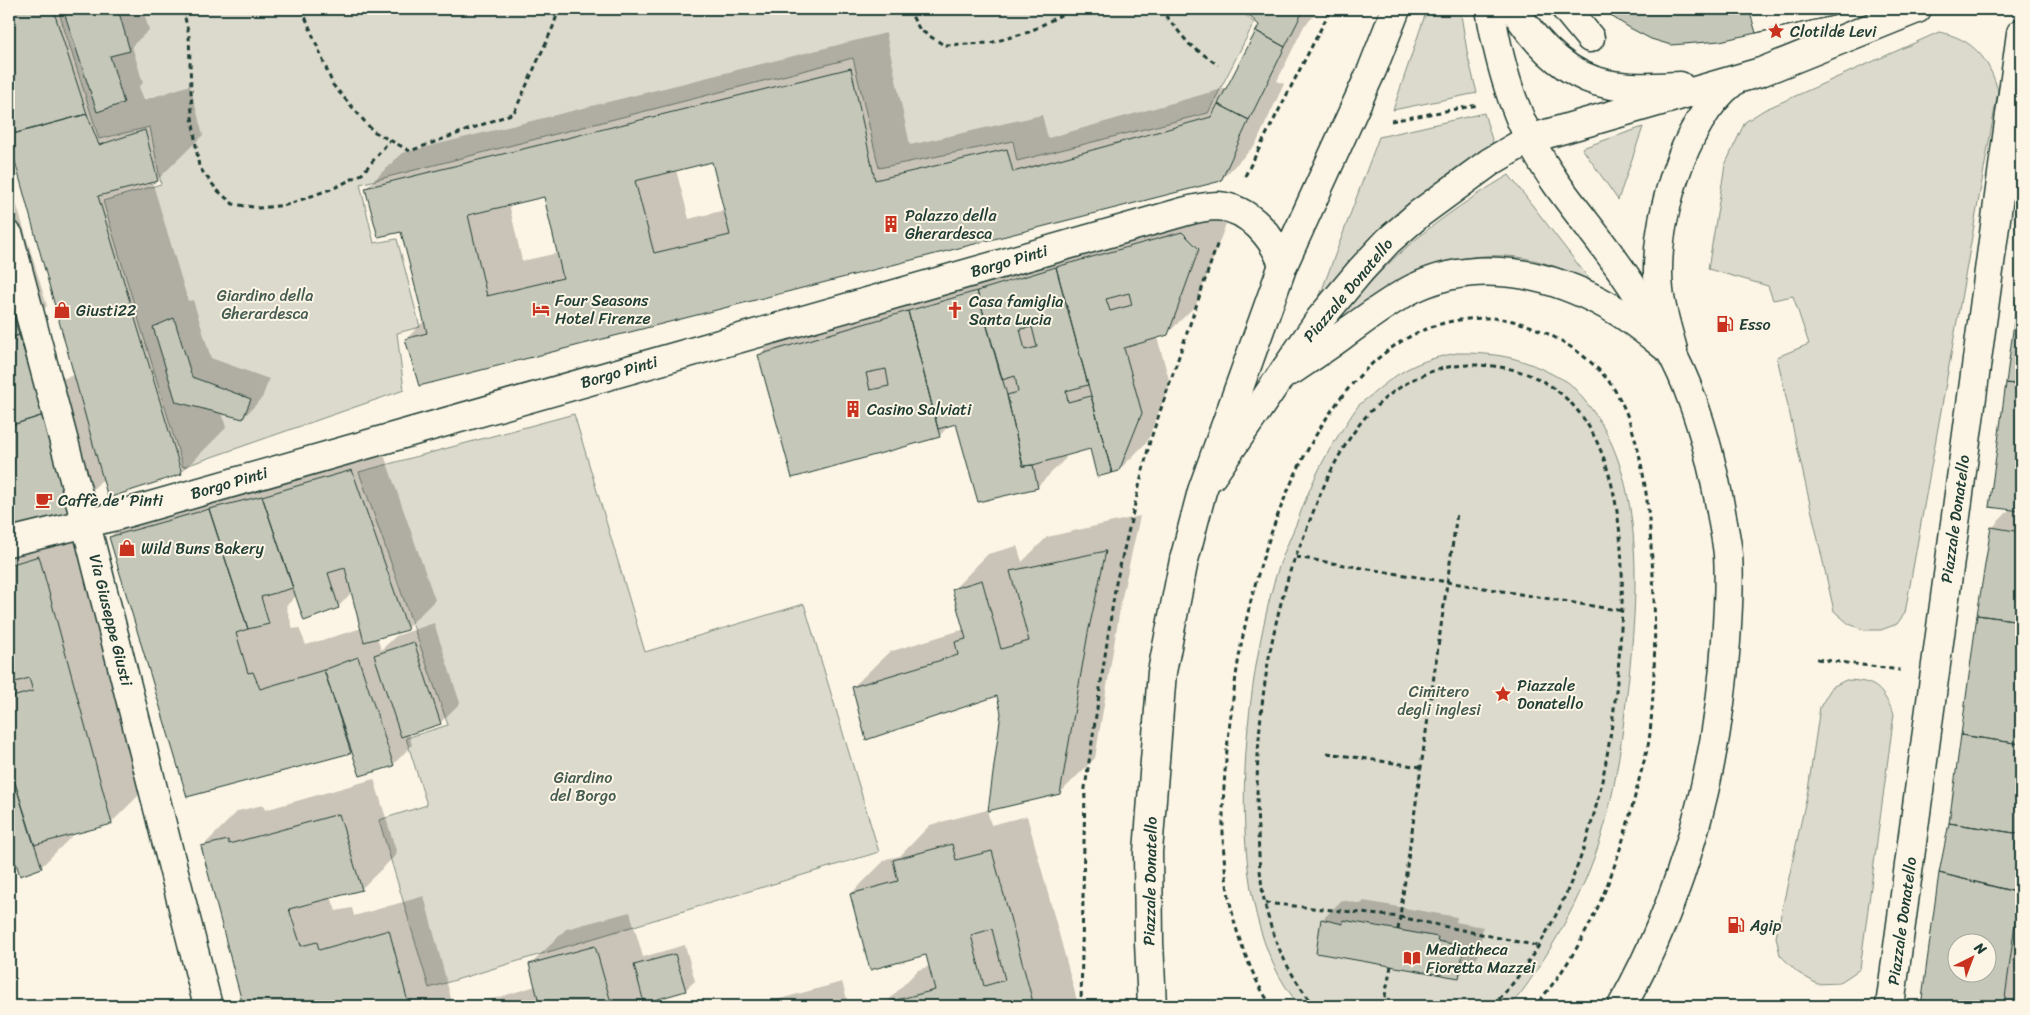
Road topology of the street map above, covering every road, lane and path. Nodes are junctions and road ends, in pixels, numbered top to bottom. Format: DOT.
graph roads {
  1 [pos="183,9"];
  2 [pos="302,9"];
  3 [pos="558,9"];
  4 [pos="908,9"];
  5 [pos="1072,9"];
  6 [pos="1160,9"];
  7 [pos="1331,9"];
  8 [pos="1396,9"];
  9 [pos="1490,9"];
  10 [pos="1514,9"];
  11 [pos="1566,9"];
  12 [pos="1917,9"];
  13 [pos="2021,33"];
  14 [pos="1590,38"];
  15 [pos="1218,65"];
  16 [pos="1727,82"];
  17 [pos="1479,105"];
  18 [pos="1390,122"];
  19 [pos="1529,139"];
  20 [pos="390,140"];
  21 [pos="1229,209"];
  22 [pos="9,236"];
  23 [pos="1284,265"];
  24 [pos="1674,360"];
  25 [pos="1276,382"];
  26 [pos="1202,491"];
  27 [pos="1457,513"];
  28 [pos="86,524"];
  29 [pos="9,542"];
  30 [pos="1296,557"];
  31 [pos="1447,581"];
  32 [pos="1623,611"];
  33 [pos="1817,659"];
  34 [pos="1906,671"];
  35 [pos="1327,753"];
  36 [pos="1421,767"];
  37 [pos="1265,903"];
  38 [pos="1400,917"];
  39 [pos="1398,930"];
  40 [pos="1538,946"];
  41 [pos="1391,966"];
  42 [pos="208,1006"];
  43 [pos="1081,1006"];
  44 [pos="1152,1006"];
  45 [pos="1272,1006"];
  46 [pos="1315,1006"];
  47 [pos="1383,1006"];
  48 [pos="1492,1006"];
  49 [pos="1535,1006"];
  50 [pos="1622,1006"];
  51 [pos="1890,1006"];
  1 -- 20 [label="path"];
  2 -- 20 [label="path"];
  3 -- 20 [label="path"];
  4 -- 5 [label="path"];
  6 -- 15 [label="path"];
  7 -- 21 [label="path"];
  8 -- 23 [label="street, Piazzale Donatello"];
  9 -- 19 [label="street, Piazzale Donatello"];
  10 -- 16 [label="street, Piazzale Donatello"];
  11 -- 14 [label="street"];
  12 -- 16 [label="street, Piazzale Donatello"];
  13 -- 51 [label="street, Piazzale Donatello"];
  16 -- 19 [label="street, Piazzale Donatello"];
  16 -- 24 [label="street, Piazzale Donatello"];
  17 -- 18 [label="path"];
  19 -- 24 [label="street, Piazzale Donatello"];
  19 -- 25 [label="street, Piazzale Donatello"];
  21 -- 23 [label="street"];
  21 -- 28 [label="street, Borgo Pinti"];
  21 -- 43 [label="path"];
  22 -- 28 [label="street, Via Giuseppe Giusti"];
  23 -- 26 [label="street, Piazzale Donatello"];
  24 -- 25 [label="street, Piazzale Donatello"];
  24 -- 50 [label="street, Piazzale Donatello"];
  25 -- 26 [label="street, Piazzale Donatello"];
  26 -- 44 [label="street, Piazzale Donatello"];
  27 -- 31 [label="path"];
  28 -- 29 [label="street, Borgo Pinti"];
  28 -- 42 [label="street, Via Giuseppe Giusti"];
  30 -- 31 [label="path"];
  30 -- 32 [label="path"];
  30 -- 37 [label="path"];
  31 -- 32 [label="path"];
  31 -- 36 [label="path"];
  32 -- 40 [label="path"];
  33 -- 34 [label="path"];
  35 -- 36 [label="path"];
  36 -- 38 [label="path"];
  37 -- 38 [label="path"];
  37 -- 46 [label="path"];
  38 -- 39 [label="path"];
  38 -- 40 [label="path"];
  40 -- 48 [label="path"];
  41 -- 47 [label="path"];
  45 -- 49 [label="path"];
}
